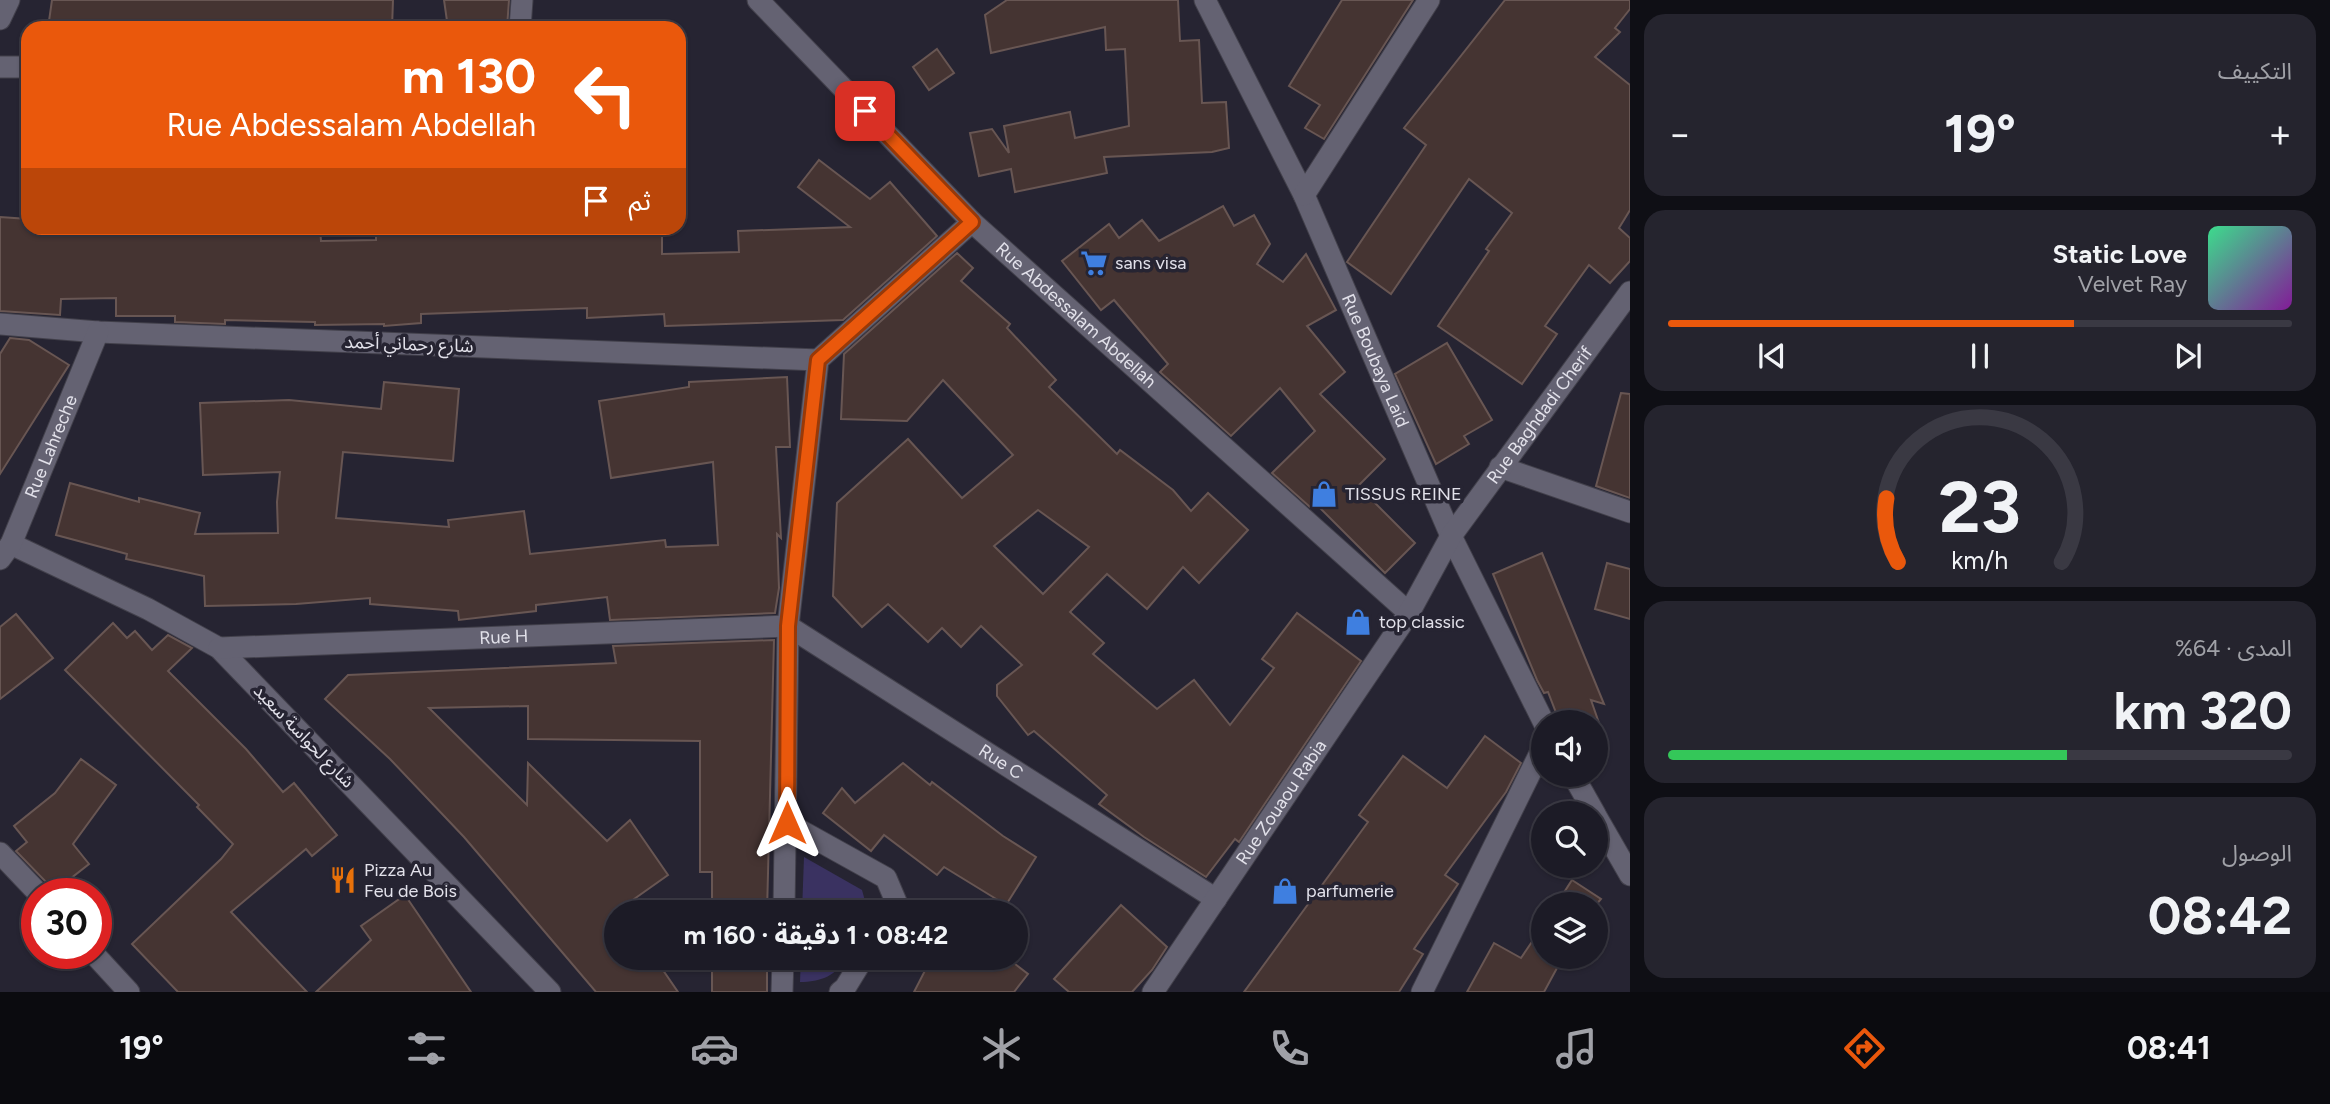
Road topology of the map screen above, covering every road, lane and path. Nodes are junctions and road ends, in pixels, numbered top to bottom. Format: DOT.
graph roads {
  1 [pos="9,0"];
  2 [pos="522,0"];
  3 [pos="758,0"];
  4 [pos="1205,0"];
  5 [pos="1429,0"];
  6 [pos="0,19"];
  7 [pos="520,21"];
  8 [pos="0,67"];
  9 [pos="21,67"];
  10 [pos="1304,195"];
  11 [pos="972,222"];
  12 [pos="1630,292"];
  13 [pos="0,324"];
  14 [pos="98,332"];
  15 [pos="818,360"];
  16 [pos="1500,467"];
  17 [pos="1630,512"];
  18 [pos="1451,537"];
  19 [pos="5,551"];
  20 [pos="1409,613"];
  21 [pos="788,626"];
  22 [pos="219,648"];
  23 [pos="1538,710"];
  24 [pos="1531,771"];
  25 [pos="787,823"];
  26 [pos="1608,837"];
  27 [pos="0,853"];
  28 [pos="1630,875"];
  29 [pos="24,878"];
  30 [pos="1216,899"];
  31 [pos="784,900"];
  32 [pos="895,900"];
  33 [pos="108,969"];
  34 [pos="783,970"];
  35 [pos="856,970"];
  36 [pos="129,992"];
  37 [pos="550,992"];
  38 [pos="782,992"];
  39 [pos="840,992"];
  40 [pos="1153,992"];
  41 [pos="1422,992"];
  1 -- 6 [label="street"];
  2 -- 7 [label="street"];
  3 -- 11 [label="street, Rue Abdessalam Abdellah"];
  4 -- 10 [label="street, Rue Boubaya Laid"];
  5 -- 10 [label="street"];
  8 -- 9 [label="street"];
  10 -- 18 [label="street, Rue Boubaya Laid"];
  11 -- 15 [label="street"];
  11 -- 20 [label="street, Rue Abdessalam Abdellah"];
  12 -- 16 [label="street, Rue Baghdadi Cherif"];
  13 -- 14 [label="street, شارع رحماني أحمد"];
  14 -- 15 [label="street, شارع رحماني أحمد"];
  14 -- 19 [label="street, Rue Lahreche"];
  15 -- 21 [label="street"];
  16 -- 17 [label="street"];
  16 -- 18 [label="street, Rue Baghdadi Cherif"];
  18 -- 20 [label="street, Rue Baghdadi Cherif"];
  18 -- 23 [label="street, Rue Boubaya Laid"];
  19 -- 22 [label="street, شارع لحواسة سعيد"];
  20 -- 30 [label="street, Rue Zouaou Rabia"];
  21 -- 22 [label="street, Rue H"];
  21 -- 25 [label="street"];
  21 -- 30 [label="street, Rue C"];
  22 -- 37 [label="street, شارع لحواسة سعيد"];
  24 -- 41 [label="street"];
  25 -- 31 [label="street"];
  25 -- 32 [label="street"];
  26 -- 28 [label="street"];
  27 -- 29 [label="street"];
  30 -- 40 [label="street, Rue Zouaou Rabia"];
  33 -- 36 [label="street"];
  34 -- 38 [label="street"];
  35 -- 39 [label="street"];
}
